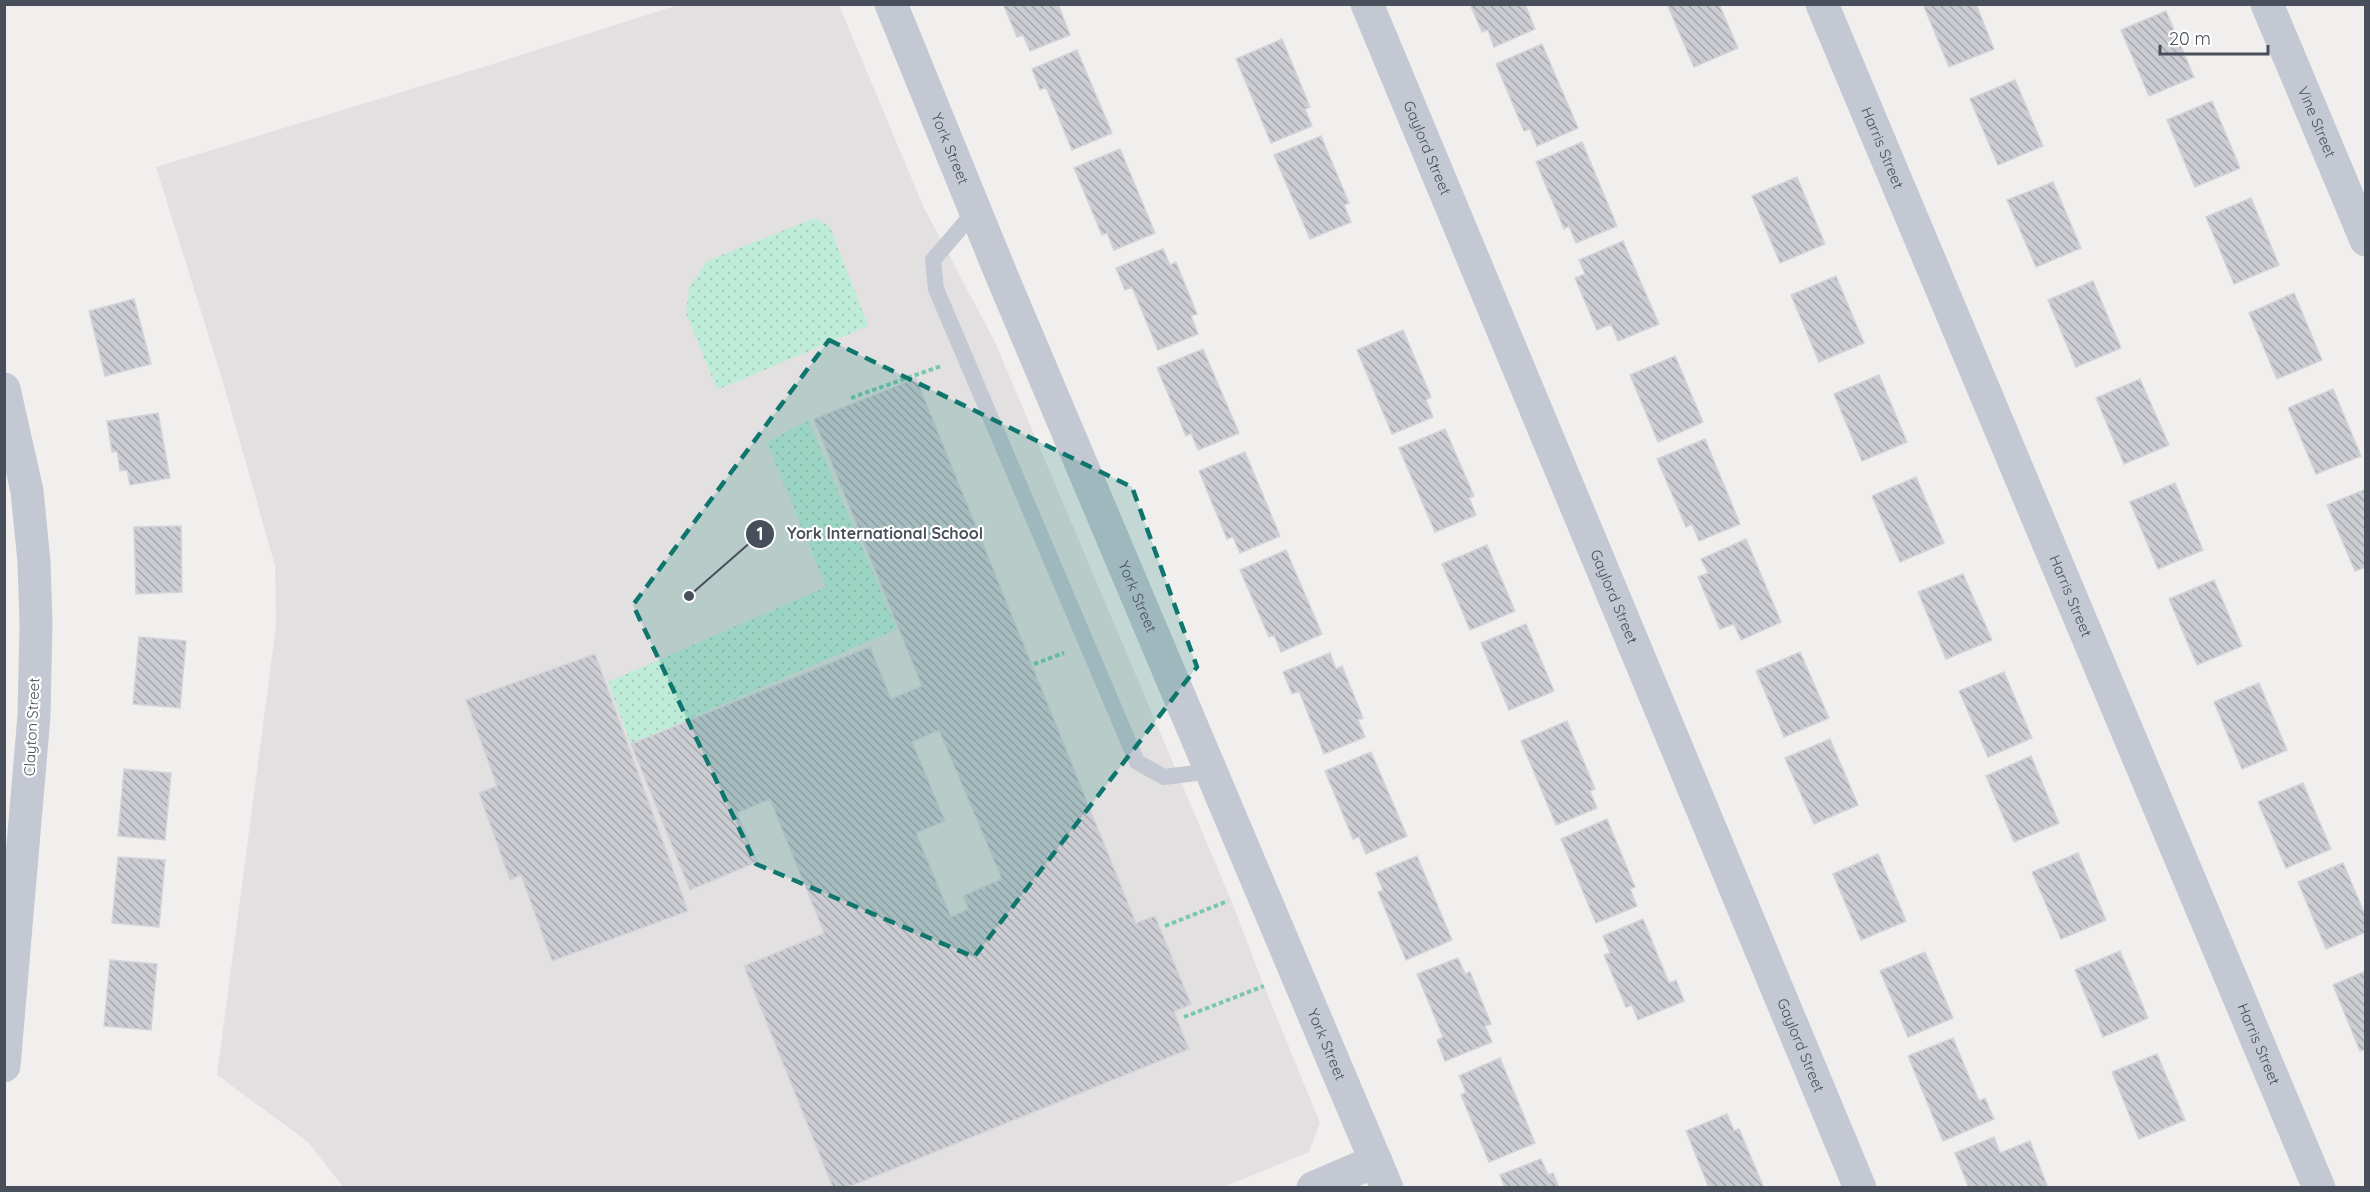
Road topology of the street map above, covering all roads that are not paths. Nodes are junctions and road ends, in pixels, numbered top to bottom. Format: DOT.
graph roads {
  1 [pos="891,4"];
  2 [pos="1367,4"];
  3 [pos="1822,4"];
  4 [pos="2267,4"];
  5 [pos="975,211"];
  6 [pos="2366,240"];
  7 [pos="4,389"];
  8 [pos="1212,771"];
  9 [pos="4,1066"];
  10 [pos="1382,1174"];
  11 [pos="1312,1188"];
  12 [pos="1860,1188"];
  13 [pos="2319,1188"];
  1 -- 5 [label="street, York Street"];
  2 -- 12 [label="street, Gaylord Street"];
  3 -- 13 [label="street, Harris Street"];
  4 -- 6 [label="street, Vine Street"];
  5 -- 8 [label="street, York Street"];
  5 -- 8 [label="lane"];
  7 -- 9 [label="street, Clayton Street"];
  8 -- 10 [label="street, York Street"];
  10 -- 11 [label="street"];
}
